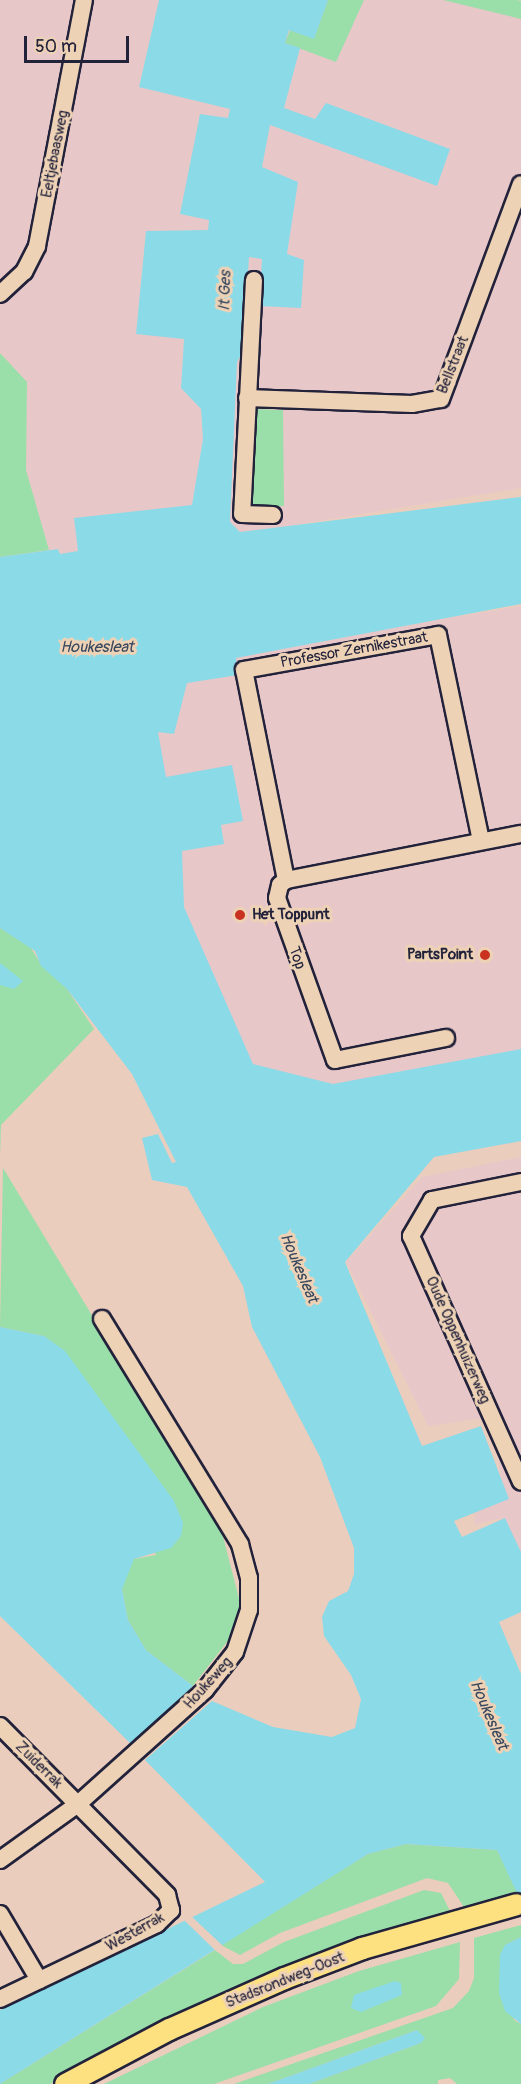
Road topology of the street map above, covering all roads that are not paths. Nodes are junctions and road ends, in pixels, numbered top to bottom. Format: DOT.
graph roads {
  1 [pos="84,0"];
  2 [pos="521,184"];
  3 [pos="254,280"];
  4 [pos="0,294"];
  5 [pos="247,398"];
  6 [pos="273,515"];
  7 [pos="245,674"];
  8 [pos="521,834"];
  9 [pos="481,841"];
  10 [pos="286,880"];
  11 [pos="446,1038"];
  12 [pos="521,1182"];
  13 [pos="102,1319"];
  14 [pos="521,1482"];
  15 [pos="0,1726"];
  16 [pos="78,1804"];
  17 [pos="0,1860"];
  18 [pos="516,1904"];
  19 [pos="0,1914"];
  20 [pos="39,1980"];
  21 [pos="0,1999"];
  22 [pos="65,2084"];
  1 -- 4 [label="street, Eeltjebaasweg"];
  2 -- 5 [label="street, Bellstraat"];
  3 -- 5 [label="street"];
  5 -- 6 [label="street"];
  7 -- 9 [label="street, Professor Zernikestraat"];
  7 -- 10 [label="street, Top"];
  8 -- 9 [label="street"];
  9 -- 10 [label="street"];
  10 -- 11 [label="street, Top"];
  12 -- 14 [label="street, Oude Oppenhuizerweg"];
  13 -- 16 [label="street, Houkeweg"];
  15 -- 16 [label="street, Zuiderrak"];
  16 -- 17 [label="street, Houkeweg"];
  16 -- 20 [label="street, Westerrak"];
  18 -- 22 [label="main road, Stadsrondweg-Oost"];
  19 -- 20 [label="street"];
  20 -- 21 [label="street, Westerrak"];
}
